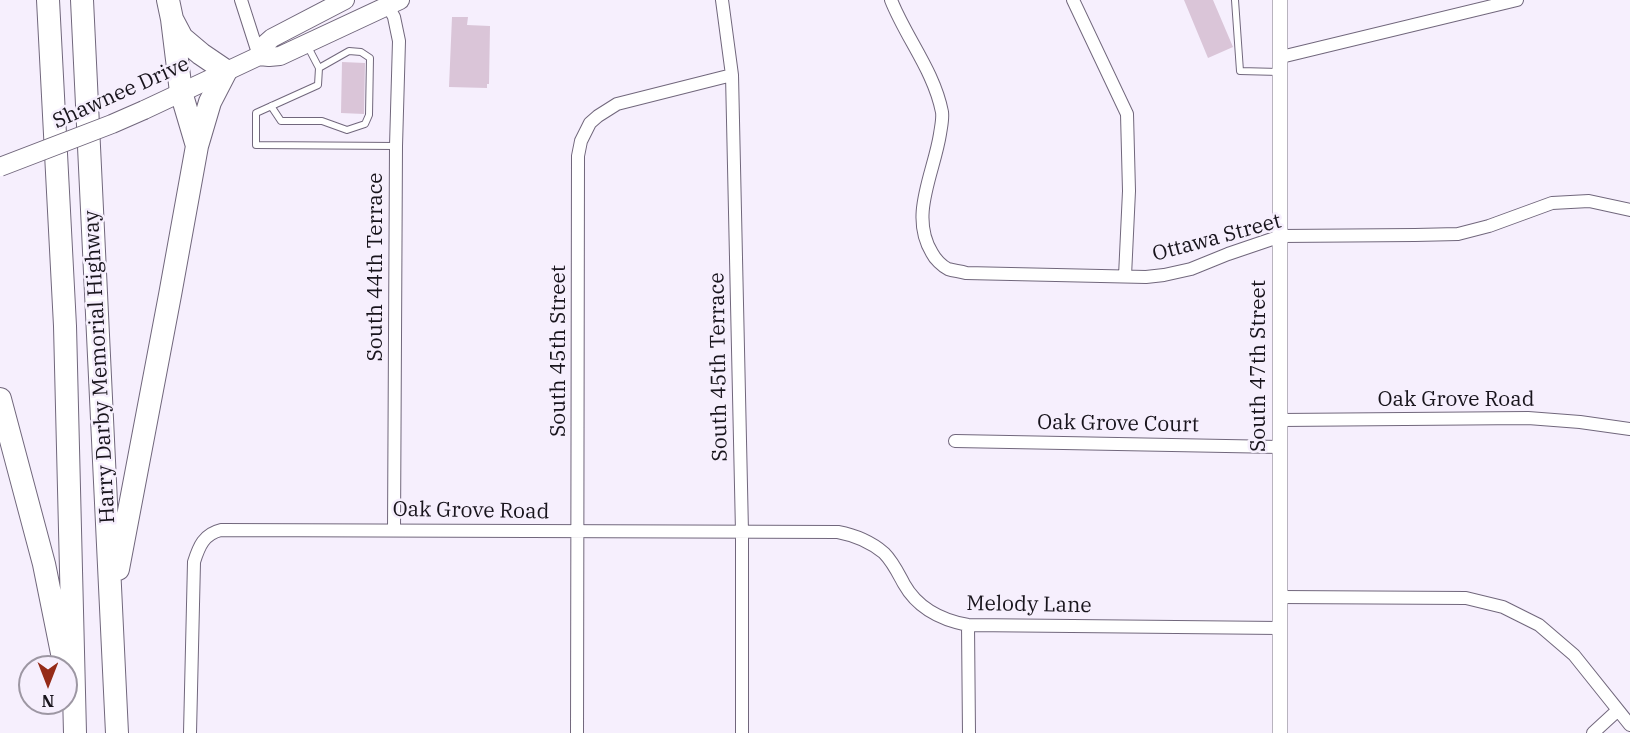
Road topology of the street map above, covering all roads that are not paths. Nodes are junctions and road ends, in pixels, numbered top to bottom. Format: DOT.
graph roads {
  1 [pos="48,0"];
  2 [pos="82,0"];
  3 [pos="241,0"];
  4 [pos="345,0"];
  5 [pos="722,0"];
  6 [pos="891,0"];
  7 [pos="1073,0"];
  8 [pos="1235,0"];
  9 [pos="1280,0"];
  10 [pos="1517,0"];
  11 [pos="390,2"];
  12 [pos="170,9"];
  13 [pos="307,44"];
  14 [pos="259,56"];
  15 [pos="1281,65"];
  16 [pos="319,68"];
  17 [pos="226,71"];
  18 [pos="732,75"];
  19 [pos="181,92"];
  20 [pos="271,106"];
  21 [pos="197,146"];
  22 [pos="396,146"];
  23 [pos="0,167"];
  24 [pos="1630,210"];
  25 [pos="1281,236"];
  26 [pos="1125,276"];
  27 [pos="0,399"];
  28 [pos="1281,420"];
  29 [pos="1630,429"];
  30 [pos="955,441"];
  31 [pos="1280,447"];
  32 [pos="394,529"];
  33 [pos="578,531"];
  34 [pos="742,532"];
  35 [pos="1280,597"];
  36 [pos="111,602"];
  37 [pos="968,625"];
  38 [pos="1280,628"];
  39 [pos="63,655"];
  40 [pos="1618,710"];
  41 [pos="75,723"];
  42 [pos="1630,725"];
  43 [pos="117,733"];
  44 [pos="190,733"];
  45 [pos="577,733"];
  46 [pos="742,733"];
  47 [pos="969,733"];
  48 [pos="1280,733"];
  49 [pos="1593,733"];
  1 -- 41 [label="highway, Harry Darby Memorial Highway"];
  2 -- 36 [label="highway, Harry Darby Memorial Highway"];
  3 -- 14 [label="street"];
  4 -- 14 [label="main road, Shawnee Drive"];
  5 -- 18 [label="street, South 45th Terrace"];
  6 -- 26 [label="street, Ottawa Street"];
  7 -- 26 [label="street"];
  8 -- 15 [label="lane"];
  9 -- 15 [label="street, South 47th Street"];
  10 -- 15 [label="street"];
  11 -- 13 [label="main road, Shawnee Drive"];
  11 -- 22 [label="street, South 44th Terrace"];
  12 -- 17 [label="highway"];
  12 -- 19 [label="highway"];
  13 -- 14 [label="main road, Shawnee Drive"];
  13 -- 16 [label="lane"];
  14 -- 17 [label="main road, Shawnee Drive"];
  15 -- 25 [label="street, South 47th Street"];
  16 -- 20 [label="lane"];
  16 -- 20 [label="lane"];
  17 -- 19 [label="main road, Shawnee Drive"];
  17 -- 21 [label="highway"];
  18 -- 33 [label="street, South 45th Street"];
  18 -- 34 [label="street, South 45th Terrace"];
  19 -- 21 [label="highway"];
  19 -- 23 [label="main road, Shawnee Drive, bridge"];
  20 -- 22 [label="lane"];
  21 -- 36 [label="highway"];
  22 -- 32 [label="street, South 44th Terrace"];
  24 -- 25 [label="street, Ottawa Street"];
  25 -- 26 [label="street, Ottawa Street"];
  25 -- 28 [label="street, South 47th Street"];
  27 -- 39 [label="highway"];
  28 -- 29 [label="street, Oak Grove Road"];
  28 -- 31 [label="street, South 47th Street"];
  30 -- 31 [label="street, Oak Grove Court"];
  31 -- 35 [label="street, South 47th Street"];
  32 -- 33 [label="street, Oak Grove Road"];
  32 -- 44 [label="street, Oak Grove Road"];
  33 -- 34 [label="street, Oak Grove Road"];
  33 -- 45 [label="street, South 45th Street"];
  34 -- 37 [label="street, Melody Lane"];
  34 -- 46 [label="street, South 45th Terrace"];
  35 -- 38 [label="street, South 47th Street"];
  35 -- 40 [label="street"];
  36 -- 43 [label="highway, Harry Darby Memorial Highway"];
  37 -- 38 [label="street, Melody Lane"];
  37 -- 47 [label="street"];
  38 -- 48 [label="street, South 47th Street"];
  40 -- 42 [label="street"];
  40 -- 49 [label="street"];
}
